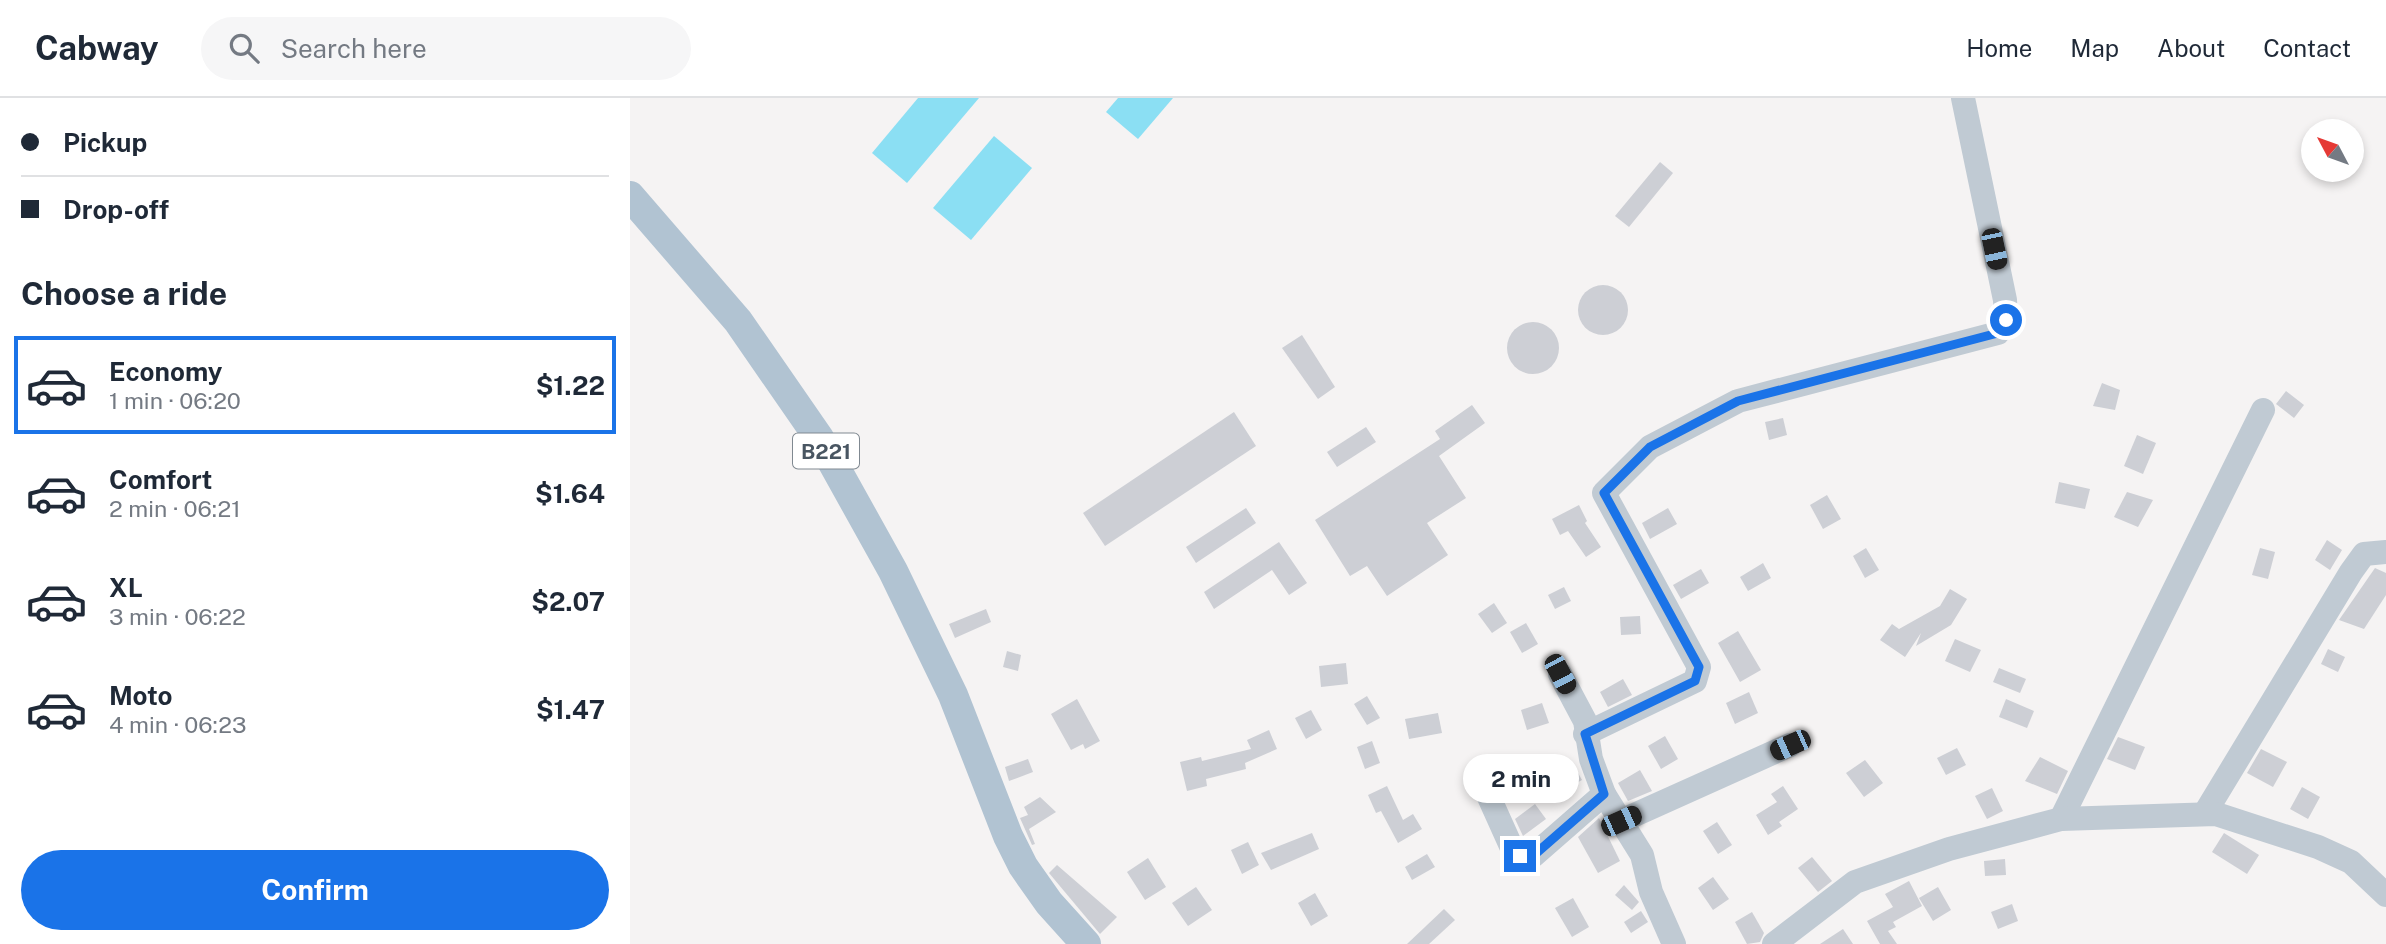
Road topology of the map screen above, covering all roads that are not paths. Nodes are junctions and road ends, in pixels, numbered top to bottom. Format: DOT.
graph roads {
  1 [pos="1963,98"];
  2 [pos="630,196"];
  3 [pos="2263,410"];
  4 [pos="2386,552"];
  5 [pos="1560,674"];
  6 [pos="1585,734"];
  7 [pos="1790,745"];
  8 [pos="1484,786"];
  9 [pos="1604,794"];
  10 [pos="2206,813"];
  11 [pos="2061,819"];
  12 [pos="1621,821"];
  13 [pos="2386,895"];
  14 [pos="1086,944"];
  15 [pos="1674,944"];
  16 [pos="1774,944"];
  1 -- 6 [label="street"];
  2 -- 14 [label="main road, B221"];
  3 -- 11 [label="street"];
  4 -- 10 [label="street"];
  5 -- 6 [label="street"];
  6 -- 9 [label="street"];
  7 -- 12 [label="street"];
  8 -- 9 [label="street"];
  9 -- 12 [label="street"];
  10 -- 11 [label="street"];
  10 -- 13 [label="street"];
  11 -- 16 [label="street"];
  12 -- 15 [label="street"];
}
